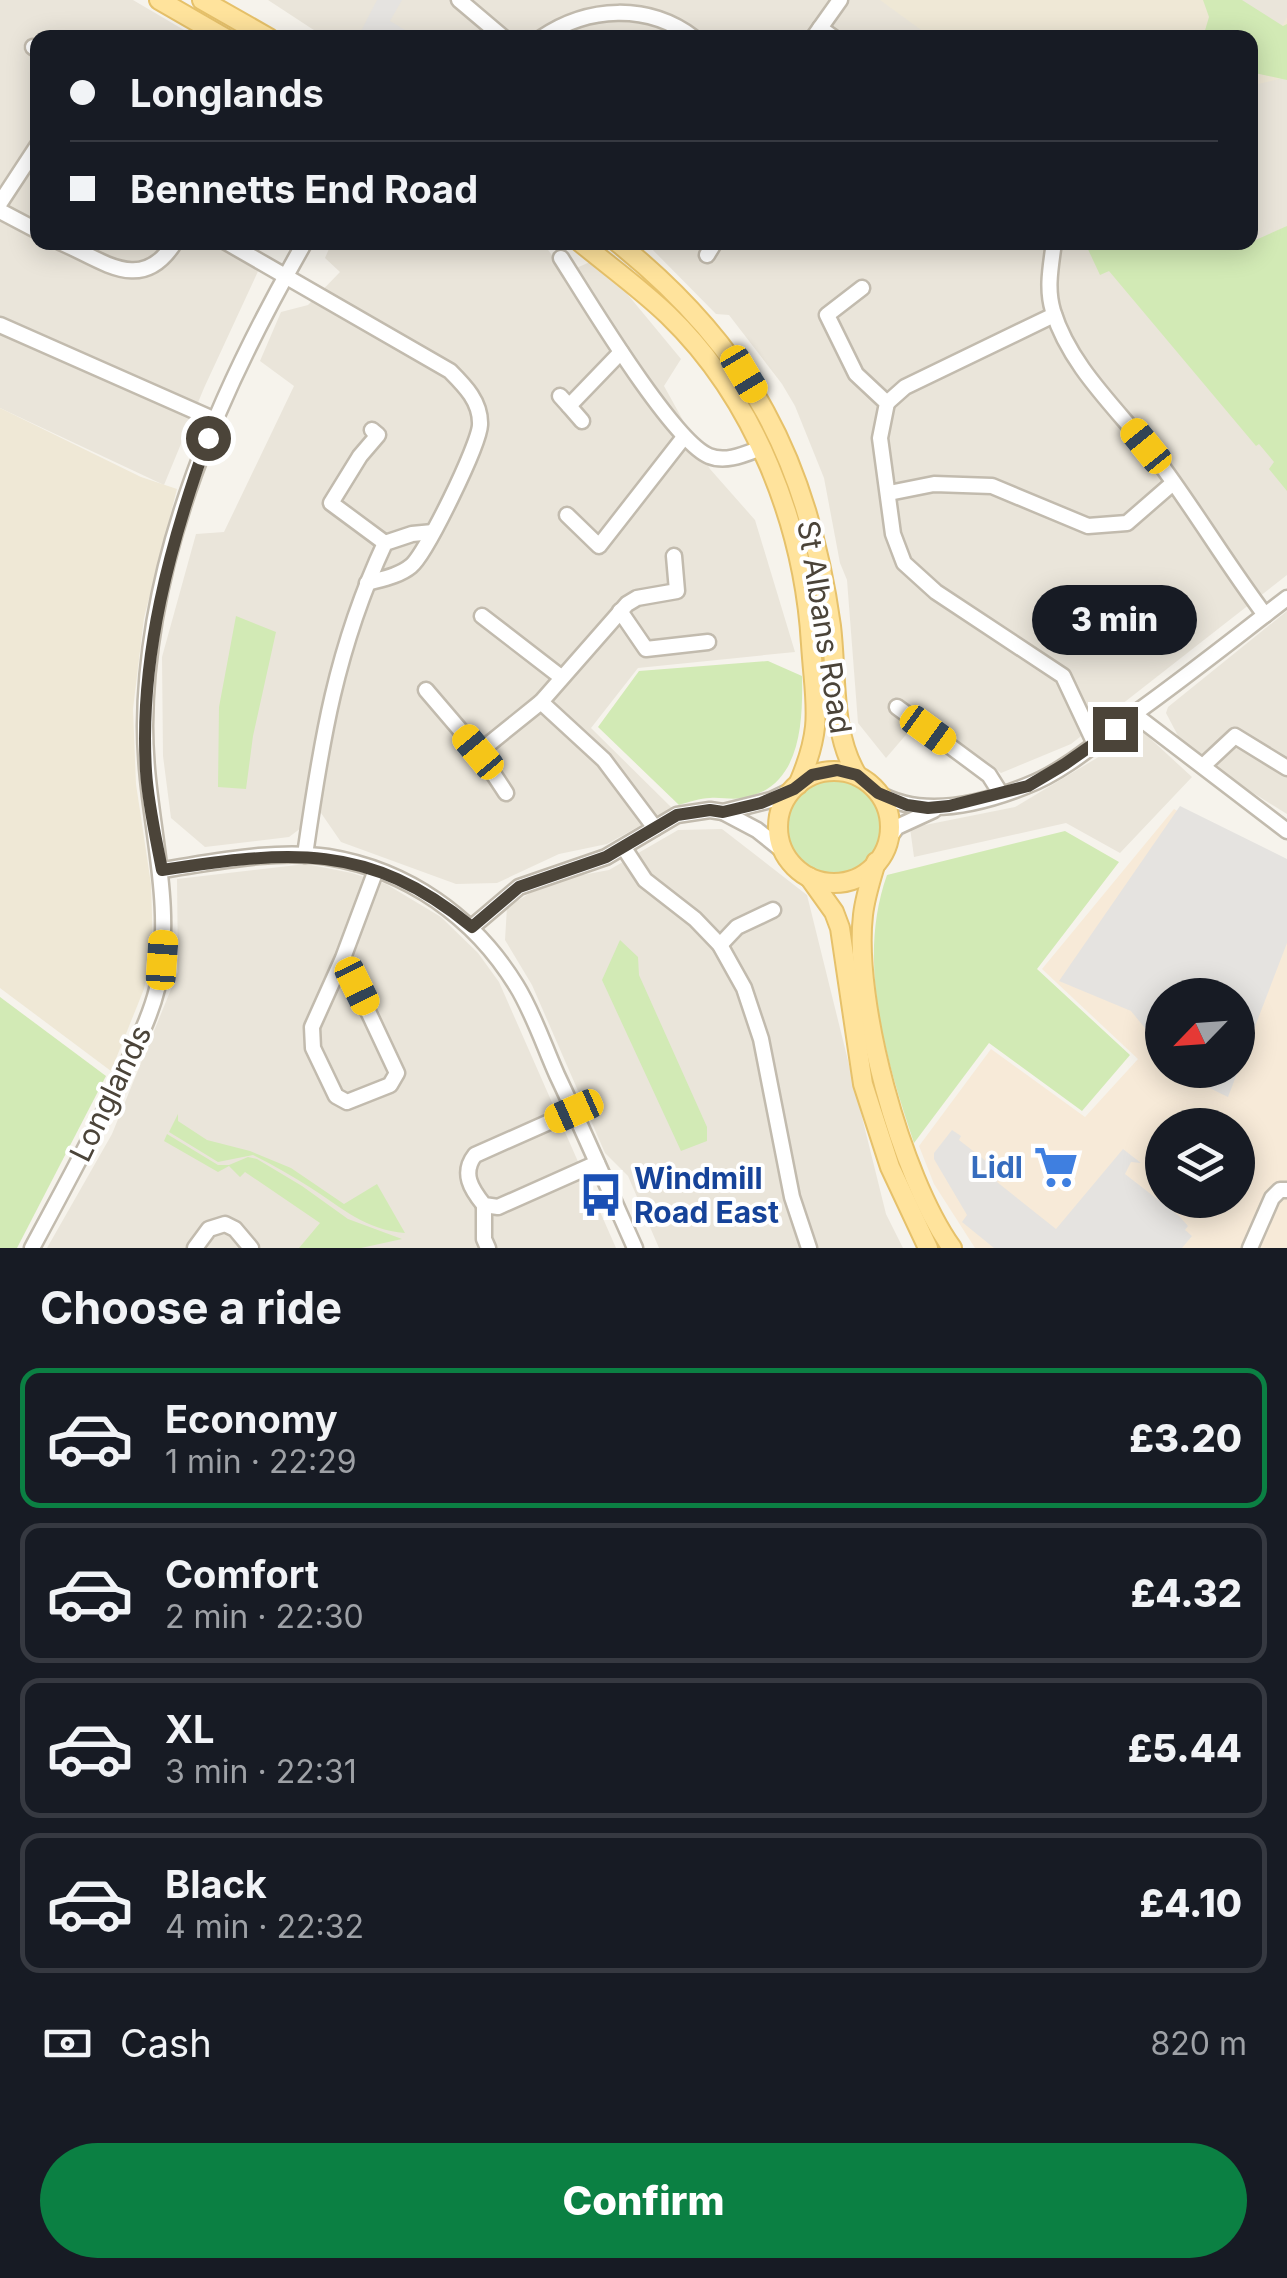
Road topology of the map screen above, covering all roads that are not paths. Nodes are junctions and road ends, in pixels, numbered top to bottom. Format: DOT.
graph roads {
  1 [pos="159,0"];
  2 [pos="202,0"];
  3 [pos="460,0"];
  4 [pos="840,0"];
  5 [pos="596,7"];
  6 [pos="211,30"];
  7 [pos="255,30"];
  8 [pos="495,30"];
  9 [pos="555,30"];
  10 [pos="682,30"];
  11 [pos="818,30"];
  12 [pos="30,157"];
  13 [pos="0,203"];
  14 [pos="0,210"];
  15 [pos="30,227"];
  16 [pos="78,250"];
  17 [pos="170,250"];
  18 [pos="241,250"];
  19 [pos="300,250"];
  20 [pos="590,250"];
  21 [pos="627,250"];
  22 [pos="1053,250"];
  23 [pos="561,258"];
  24 [pos="286,275"];
  25 [pos="862,288"];
  26 [pos="1054,315"];
  27 [pos="0,326"];
  28 [pos="621,352"];
  29 [pos="887,402"];
  30 [pos="215,420"];
  31 [pos="582,421"];
  32 [pos="372,430"];
  33 [pos="684,436"];
  34 [pos="761,448"];
  35 [pos="1173,483"];
  36 [pos="889,493"];
  37 [pos="567,515"];
  38 [pos="433,532"];
  39 [pos="385,543"];
  40 [pos="674,556"];
  41 [pos="366,583"];
  42 [pos="1287,598"];
  43 [pos="620,611"];
  44 [pos="1265,615"];
  45 [pos="482,616"];
  46 [pos="708,642"];
  47 [pos="561,677"];
  48 [pos="426,690"];
  49 [pos="541,702"];
  50 [pos="897,708"];
  51 [pos="1134,714"];
  52 [pos="1095,744"];
  53 [pos="478,752"];
  54 [pos="1204,765"];
  55 [pos="1287,768"];
  56 [pos="857,775"];
  57 [pos="796,787"];
  58 [pos="506,793"];
  59 [pos="878,793"];
  60 [pos="1001,794"];
  61 [pos="940,807"];
  62 [pos="723,812"];
  63 [pos="655,828"];
  64 [pos="1287,832"];
  65 [pos="889,838"];
  66 [pos="624,848"];
  67 [pos="782,850"];
  68 [pos="305,856"];
  69 [pos="876,862"];
  70 [pos="162,870"];
  71 [pos="376,870"];
  72 [pos="808,877"];
  73 [pos="772,910"];
  74 [pos="472,927"];
  75 [pos="720,945"];
  76 [pos="343,958"];
  77 [pos="863,1084"];
  78 [pos="574,1111"];
  79 [pos="596,1164"];
  80 [pos="1287,1190"];
  81 [pos="484,1205"];
  82 [pos="32,1248"];
  83 [pos="194,1248"];
  84 [pos="251,1248"];
  85 [pos="488,1248"];
  86 [pos="635,1248"];
  87 [pos="810,1248"];
  88 [pos="914,1248"];
  89 [pos="928,1248"];
  90 [pos="952,1248"];
  91 [pos="1250,1248"];
  1 -- 6 [label="main road"];
  2 -- 7 [label="main road"];
  3 -- 8 [label="street"];
  4 -- 11 [label="street"];
  5 -- 9 [label="street"];
  5 -- 10 [label="street"];
  12 -- 13 [label="street"];
  14 -- 15 [label="street"];
  16 -- 17 [label="street"];
  18 -- 24 [label="street"];
  19 -- 24 [label="street, Longlands"];
  20 -- 34 [label="main road, St Albans Road"];
  21 -- 56 [label="main road, St Albans Road"];
  22 -- 26 [label="street"];
  23 -- 28 [label="street"];
  24 -- 30 [label="street, Longlands"];
  24 -- 38 [label="street"];
  25 -- 29 [label="street"];
  26 -- 29 [label="street"];
  26 -- 35 [label="street"];
  27 -- 30 [label="street"];
  28 -- 31 [label="street"];
  28 -- 33 [label="street"];
  29 -- 36 [label="street"];
  30 -- 70 [label="street, Longlands"];
  32 -- 39 [label="street"];
  33 -- 34 [label="street"];
  33 -- 37 [label="street"];
  34 -- 57 [label="main road, St Albans Road"];
  35 -- 36 [label="street"];
  35 -- 44 [label="street"];
  36 -- 52 [label="street"];
  38 -- 39 [label="street"];
  38 -- 41 [label="street"];
  39 -- 41 [label="street"];
  40 -- 43 [label="street"];
  41 -- 68 [label="street"];
  42 -- 44 [label="street"];
  43 -- 46 [label="street"];
  43 -- 47 [label="street"];
  44 -- 51 [label="street"];
  45 -- 47 [label="street"];
  47 -- 49 [label="street"];
  48 -- 53 [label="street"];
  49 -- 53 [label="street"];
  49 -- 63 [label="street"];
  50 -- 60 [label="street"];
  51 -- 52 [label="street"];
  51 -- 54 [label="street"];
  52 -- 60 [label="street"];
  53 -- 58 [label="street"];
  54 -- 55 [label="street"];
  54 -- 64 [label="street"];
  56 -- 57 [label="main road"];
  56 -- 59 [label="main road"];
  57 -- 62 [label="street"];
  57 -- 67 [label="main road"];
  59 -- 61 [label="street"];
  59 -- 65 [label="main road"];
  60 -- 61 [label="street"];
  61 -- 65 [label="street"];
  62 -- 63 [label="street"];
  62 -- 67 [label="street"];
  63 -- 66 [label="street"];
  65 -- 69 [label="main road"];
  66 -- 74 [label="street"];
  66 -- 75 [label="street"];
  67 -- 72 [label="main road"];
  68 -- 70 [label="street"];
  68 -- 71 [label="street"];
  69 -- 72 [label="main road"];
  69 -- 90 [label="main road"];
  70 -- 82 [label="street, Longlands"];
  71 -- 74 [label="street"];
  71 -- 76 [label="street"];
  72 -- 77 [label="main road"];
  73 -- 75 [label="street"];
  74 -- 78 [label="street"];
  75 -- 87 [label="street"];
  76 -- 76 [label="street"];
  77 -- 88 [label="main road"];
  77 -- 89 [label="main road"];
  78 -- 79 [label="street"];
  78 -- 81 [label="street"];
  79 -- 81 [label="street"];
  79 -- 86 [label="street"];
  80 -- 91 [label="street"];
  81 -- 85 [label="street"];
  83 -- 84 [label="street"];
}
